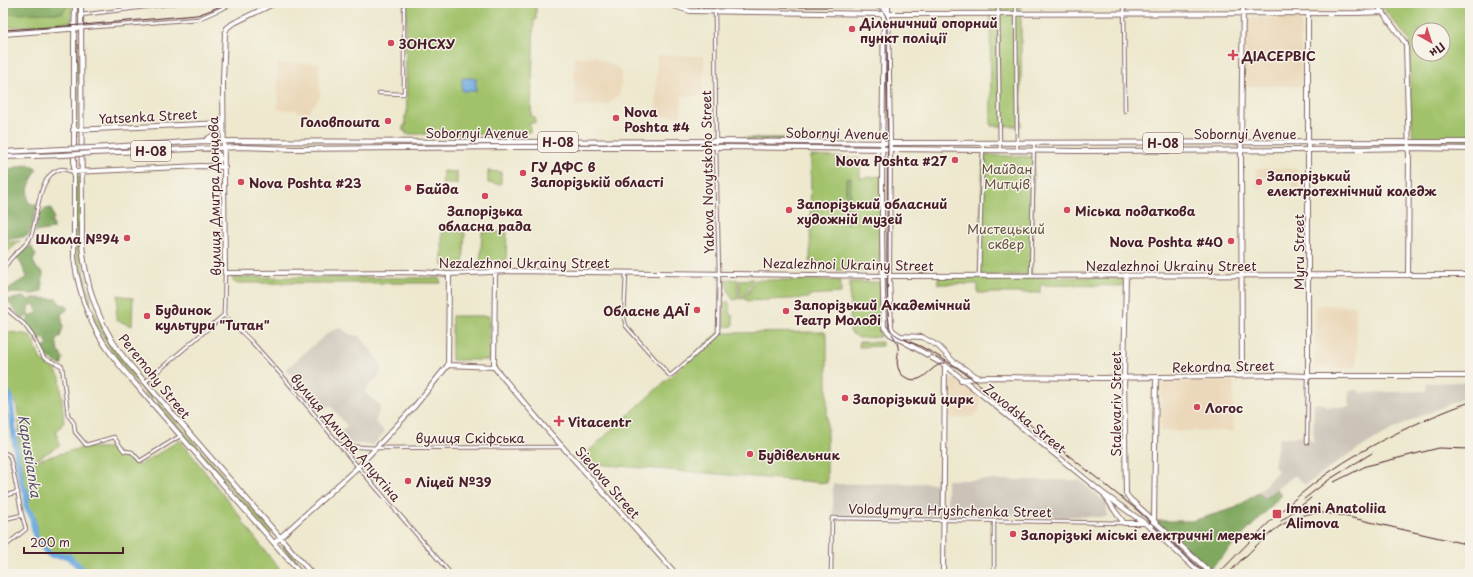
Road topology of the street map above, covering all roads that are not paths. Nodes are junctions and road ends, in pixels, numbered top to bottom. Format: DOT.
graph roads {
  1 [pos="75,3"];
  2 [pos="81,3"];
  3 [pos="177,3"];
  4 [pos="234,3"];
  5 [pos="275,3"];
  6 [pos="404,3"];
  7 [pos="664,3"];
  8 [pos="884,3"];
  9 [pos="888,3"];
  10 [pos="998,3"];
  11 [pos="1016,3"];
  12 [pos="1124,3"];
  13 [pos="1243,3"];
  14 [pos="1376,3"];
  15 [pos="715,11"];
  16 [pos="1384,12"];
  17 [pos="886,13"];
  18 [pos="998,13"];
  19 [pos="1016,13"];
  20 [pos="1124,13"];
  21 [pos="1243,13"];
  22 [pos="1308,13"];
  23 [pos="81,15"];
  24 [pos="74,28"];
  25 [pos="82,28"];
  26 [pos="3,34"];
  27 [pos="82,84"];
  28 [pos="74,85"];
  29 [pos="379,93"];
  30 [pos="1125,111"];
  31 [pos="224,123"];
  32 [pos="82,129"];
  33 [pos="73,130"];
  34 [pos="204,141"];
  35 [pos="224,141"];
  36 [pos="716,141"];
  37 [pos="401,142"];
  38 [pos="499,142"];
  39 [pos="1470,142"];
  40 [pos="883,143"];
  41 [pos="890,143"];
  42 [pos="983,143"];
  43 [pos="1000,143"];
  44 [pos="1018,143"];
  45 [pos="1034,143"];
  46 [pos="1309,143"];
  47 [pos="1409,143"];
  48 [pos="1241,144"];
  49 [pos="507,147"];
  50 [pos="210,148"];
  51 [pos="224,148"];
  52 [pos="400,148"];
  53 [pos="716,148"];
  54 [pos="1409,148"];
  55 [pos="1470,149"];
  56 [pos="882,150"];
  57 [pos="890,150"];
  58 [pos="983,150"];
  59 [pos="1000,150"];
  60 [pos="1017,150"];
  61 [pos="1034,150"];
  62 [pos="1241,150"];
  63 [pos="1309,150"];
  64 [pos="3,152"];
  65 [pos="3,157"];
  66 [pos="220,159"];
  67 [pos="211,166"];
  68 [pos="224,168"];
  69 [pos="74,172"];
  70 [pos="83,172"];
  71 [pos="3,272"];
  72 [pos="626,272"];
  73 [pos="225,273"];
  74 [pos="495,273"];
  75 [pos="719,273"];
  76 [pos="449,274"];
  77 [pos="1241,274"];
  78 [pos="979,275"];
  79 [pos="1031,275"];
  80 [pos="1126,275"];
  81 [pos="1308,275"];
  82 [pos="1408,275"];
  83 [pos="1470,275"];
  84 [pos="882,276"];
  85 [pos="889,276"];
  86 [pos="95,304"];
  87 [pos="3,306"];
  88 [pos="86,306"];
  89 [pos="224,314"];
  90 [pos="892,333"];
  91 [pos="928,355"];
  92 [pos="932,358"];
  93 [pos="945,365"];
  94 [pos="448,366"];
  95 [pos="494,367"];
  96 [pos="1242,376"];
  97 [pos="1308,376"];
  98 [pos="1470,376"];
  99 [pos="1124,377"];
  100 [pos="977,378"];
  101 [pos="1156,378"];
  102 [pos="961,380"];
  103 [pos="145,382"];
  104 [pos="158,398"];
  105 [pos="152,403"];
  106 [pos="3,408"];
  107 [pos="7,418"];
  108 [pos="181,436"];
  109 [pos="1307,443"];
  110 [pos="338,444"];
  111 [pos="564,447"];
  112 [pos="376,448"];
  113 [pos="3,452"];
  114 [pos="358,467"];
  115 [pos="18,492"];
  116 [pos="1104,494"];
  117 [pos="3,496"];
  118 [pos="22,515"];
  119 [pos="5,519"];
  120 [pos="943,520"];
  121 [pos="994,521"];
  122 [pos="1154,521"];
  123 [pos="1124,523"];
  124 [pos="1144,523"];
  125 [pos="1150,527"];
  126 [pos="280,537"];
  127 [pos="274,543"];
  128 [pos="3,548"];
  129 [pos="1198,573"];
  130 [pos="301,574"];
  131 [pos="312,574"];
  132 [pos="451,574"];
  133 [pos="676,574"];
  134 [pos="831,574"];
  135 [pos="943,574"];
  136 [pos="994,574"];
  137 [pos="1212,574"];
  1 -- 24 [label="main road, Peremohy Street"];
  2 -- 23 [label="main road, Peremohy Street"];
  3 -- 23 [label="street"];
  4 -- 25 [label="street"];
  5 -- 31 [label="main road, вулиця Дмитра Донцова"];
  6 -- 29 [label="street"];
  7 -- 15 [label="main road"];
  8 -- 17 [label="main road"];
  9 -- 17 [label="main road"];
  10 -- 18 [label="street"];
  11 -- 19 [label="street"];
  12 -- 20 [label="street"];
  13 -- 21 [label="main road"];
  14 -- 16 [label="main road"];
  15 -- 17 [label="main road"];
  15 -- 36 [label="street, Yakova Novytskoho Street"];
  16 -- 22 [label="main road"];
  16 -- 47 [label="main road"];
  17 -- 18 [label="main road"];
  17 -- 40 [label="main road"];
  17 -- 41 [label="main road"];
  18 -- 19 [label="main road"];
  18 -- 43 [label="street"];
  19 -- 20 [label="main road"];
  19 -- 44 [label="street"];
  20 -- 21 [label="main road"];
  20 -- 30 [label="street"];
  21 -- 22 [label="main road"];
  21 -- 48 [label="main road"];
  22 -- 46 [label="main road, Myru Street"];
  23 -- 25 [label="main road, Peremohy Street"];
  24 -- 25 [label="main road"];
  24 -- 26 [label="main road"];
  24 -- 28 [label="main road, Peremohy Street"];
  25 -- 27 [label="main road, Peremohy Street"];
  27 -- 28 [label="main road"];
  27 -- 32 [label="main road, Peremohy Street"];
  28 -- 33 [label="main road, Peremohy Street"];
  31 -- 32 [label="main road, Yatsenka Street"];
  31 -- 34 [label="main road"];
  31 -- 35 [label="main road, вулиця Дмитра Донцова"];
  32 -- 33 [label="main road, Yatsenka Street"];
  32 -- 70 [label="main road, Peremohy Street"];
  33 -- 69 [label="main road, Peremohy Street"];
  34 -- 35 [label="main road, Sobornyi Avenue / Н-08"];
  34 -- 64 [label="main road, Н-08, bridge"];
  35 -- 37 [label="main road, Sobornyi Avenue / Н-08"];
  35 -- 51 [label="main road, вулиця Дмитра Донцова"];
  36 -- 38 [label="main road, Sobornyi Avenue / Н-08"];
  36 -- 40 [label="main road, Sobornyi Avenue / Н-08"];
  36 -- 53 [label="street, Yakova Novytskoho Street"];
  37 -- 38 [label="main road, Sobornyi Avenue / Н-08"];
  37 -- 52 [label="main road"];
  38 -- 49 [label="main road"];
  39 -- 47 [label="main road, Sobornyi Avenue / Н-08"];
  40 -- 41 [label="main road, Sobornyi Avenue / Н-08"];
  40 -- 56 [label="main road"];
  41 -- 42 [label="main road, Sobornyi Avenue / Н-08"];
  41 -- 57 [label="main road"];
  42 -- 43 [label="main road, Sobornyi Avenue / Н-08"];
  42 -- 58 [label="street"];
  43 -- 44 [label="main road, Sobornyi Avenue / Н-08"];
  43 -- 59 [label="street"];
  44 -- 45 [label="main road, Sobornyi Avenue / Н-08"];
  44 -- 60 [label="street"];
  45 -- 48 [label="main road, Sobornyi Avenue / Н-08"];
  45 -- 61 [label="street"];
  46 -- 47 [label="main road, Sobornyi Avenue / Н-08"];
  46 -- 48 [label="main road, Sobornyi Avenue / Н-08"];
  46 -- 63 [label="main road, Myru Street"];
  47 -- 54 [label="main road"];
  48 -- 62 [label="main road"];
  49 -- 52 [label="main road, Sobornyi Avenue / Н-08"];
  49 -- 53 [label="main road, Sobornyi Avenue / Н-08"];
  50 -- 51 [label="main road, Sobornyi Avenue / Н-08"];
  50 -- 65 [label="main road, Н-08, bridge"];
  50 -- 66 [label="main road"];
  51 -- 52 [label="main road, Sobornyi Avenue / Н-08"];
  51 -- 68 [label="main road, вулиця Дмитра Донцова"];
  53 -- 56 [label="main road, Sobornyi Avenue / Н-08"];
  53 -- 75 [label="street, Yakova Novytskoho Street"];
  54 -- 55 [label="main road, Sobornyi Avenue / Н-08"];
  54 -- 63 [label="main road, Sobornyi Avenue / Н-08"];
  54 -- 82 [label="main road"];
  56 -- 57 [label="main road, Sobornyi Avenue / Н-08"];
  56 -- 84 [label="main road"];
  57 -- 58 [label="main road, Sobornyi Avenue / Н-08"];
  57 -- 85 [label="main road"];
  58 -- 59 [label="main road, Sobornyi Avenue / Н-08"];
  58 -- 78 [label="street"];
  59 -- 60 [label="main road, Sobornyi Avenue / Н-08"];
  60 -- 61 [label="main road, Sobornyi Avenue / Н-08"];
  61 -- 62 [label="main road, Sobornyi Avenue / Н-08"];
  61 -- 79 [label="street"];
  62 -- 63 [label="main road, Sobornyi Avenue / Н-08"];
  62 -- 77 [label="main road"];
  63 -- 81 [label="main road, Myru Street"];
  66 -- 67 [label="main road"];
  66 -- 68 [label="main road"];
  67 -- 68 [label="main road"];
  67 -- 70 [label="main road"];
  68 -- 73 [label="main road, вулиця Дмитра Донцова"];
  69 -- 70 [label="main road"];
  69 -- 71 [label="street"];
  69 -- 88 [label="main road, Peremohy Street"];
  70 -- 86 [label="main road, Peremohy Street"];
  72 -- 74 [label="main road, Nezalezhnoi Ukrainy Street"];
  72 -- 75 [label="main road, Nezalezhnoi Ukrainy Street"];
  72 -- 75 [label="street, Yakova Novytskoho Street"];
  73 -- 76 [label="main road, Nezalezhnoi Ukrainy Street"];
  73 -- 89 [label="street, вулиця Дмитра Донцова"];
  74 -- 76 [label="main road, Nezalezhnoi Ukrainy Street"];
  74 -- 95 [label="main road"];
  75 -- 84 [label="main road, Nezalezhnoi Ukrainy Street"];
  76 -- 94 [label="main road"];
  77 -- 80 [label="main road, Nezalezhnoi Ukrainy Street"];
  77 -- 81 [label="main road, Nezalezhnoi Ukrainy Street"];
  77 -- 96 [label="main road"];
  78 -- 79 [label="main road, Nezalezhnoi Ukrainy Street"];
  78 -- 85 [label="main road, Nezalezhnoi Ukrainy Street"];
  79 -- 80 [label="main road, Nezalezhnoi Ukrainy Street"];
  80 -- 99 [label="main road, Stalevariv Street"];
  81 -- 82 [label="main road, Nezalezhnoi Ukrainy Street"];
  81 -- 97 [label="main road, Myru Street"];
  82 -- 83 [label="main road, Nezalezhnoi Ukrainy Street"];
  84 -- 85 [label="main road, Nezalezhnoi Ukrainy Street"];
  84 -- 90 [label="main road"];
  85 -- 90 [label="main road"];
  86 -- 88 [label="main road"];
  86 -- 103 [label="main road, Peremohy Street"];
  87 -- 108 [label="street"];
  88 -- 105 [label="main road, Peremohy Street"];
  89 -- 103 [label="street"];
  89 -- 110 [label="street, вулиця Дмитра Апухтіна"];
  90 -- 91 [label="main road"];
  90 -- 100 [label="main road"];
  92 -- 93 [label="main road, Zavodska Street"];
  93 -- 102 [label="main road, Zavodska Street"];
  93 -- 120 [label="main road"];
  94 -- 95 [label="main road"];
  94 -- 112 [label="main road, вулиця Скіфська"];
  95 -- 111 [label="main road, Siedova Street"];
  96 -- 97 [label="main road, Rekordna Street"];
  96 -- 101 [label="main road, Rekordna Street"];
  97 -- 98 [label="main road, Rekordna Street"];
  97 -- 109 [label="street, Myru Street"];
  99 -- 100 [label="main road, Rekordna Street"];
  99 -- 101 [label="main road, Rekordna Street"];
  99 -- 122 [label="main road, Stalevariv Street"];
  100 -- 102 [label="main road, Rekordna Street"];
  101 -- 122 [label="main road"];
  102 -- 116 [label="main road, Zavodska Street"];
  103 -- 104 [label="main road, Peremohy Street"];
  104 -- 105 [label="main road"];
  104 -- 126 [label="main road, Peremohy Street"];
  105 -- 108 [label="main road, Peremohy Street"];
  106 -- 107 [label="street"];
  108 -- 127 [label="main road, Peremohy Street"];
  110 -- 112 [label="street, вулиця Скіфська"];
  110 -- 114 [label="street, вулиця Дмитра Апухтіна"];
  111 -- 112 [label="street, вулиця Скіфська"];
  111 -- 133 [label="main road, Siedova Street"];
  112 -- 114 [label="main road, вулиця Скіфська"];
  113 -- 115 [label="street"];
  114 -- 126 [label="main road, вулиця Скіфська"];
  114 -- 132 [label="street, вулиця Дмитра Апухтіна"];
  115 -- 117 [label="street"];
  115 -- 118 [label="street"];
  116 -- 123 [label="main road, Zavodska Street"];
  116 -- 124 [label="main road, Zavodska Street"];
  118 -- 119 [label="street"];
  118 -- 128 [label="street"];
  120 -- 121 [label="street, Volodymyra Hryshchenka Street"];
  120 -- 134 [label="street, Volodymyra Hryshchenka Street"];
  120 -- 135 [label="main road"];
  121 -- 123 [label="street, Volodymyra Hryshchenka Street"];
  121 -- 136 [label="street"];
  122 -- 125 [label="main road"];
  122 -- 137 [label="main road"];
  123 -- 124 [label="main road"];
  124 -- 125 [label="main road, Zavodska Street"];
  125 -- 129 [label="main road, Zavodska Street"];
  126 -- 127 [label="main road, вулиця Скіфська"];
  126 -- 131 [label="main road, Peremohy Street"];
  127 -- 130 [label="main road, Peremohy Street"];
}
